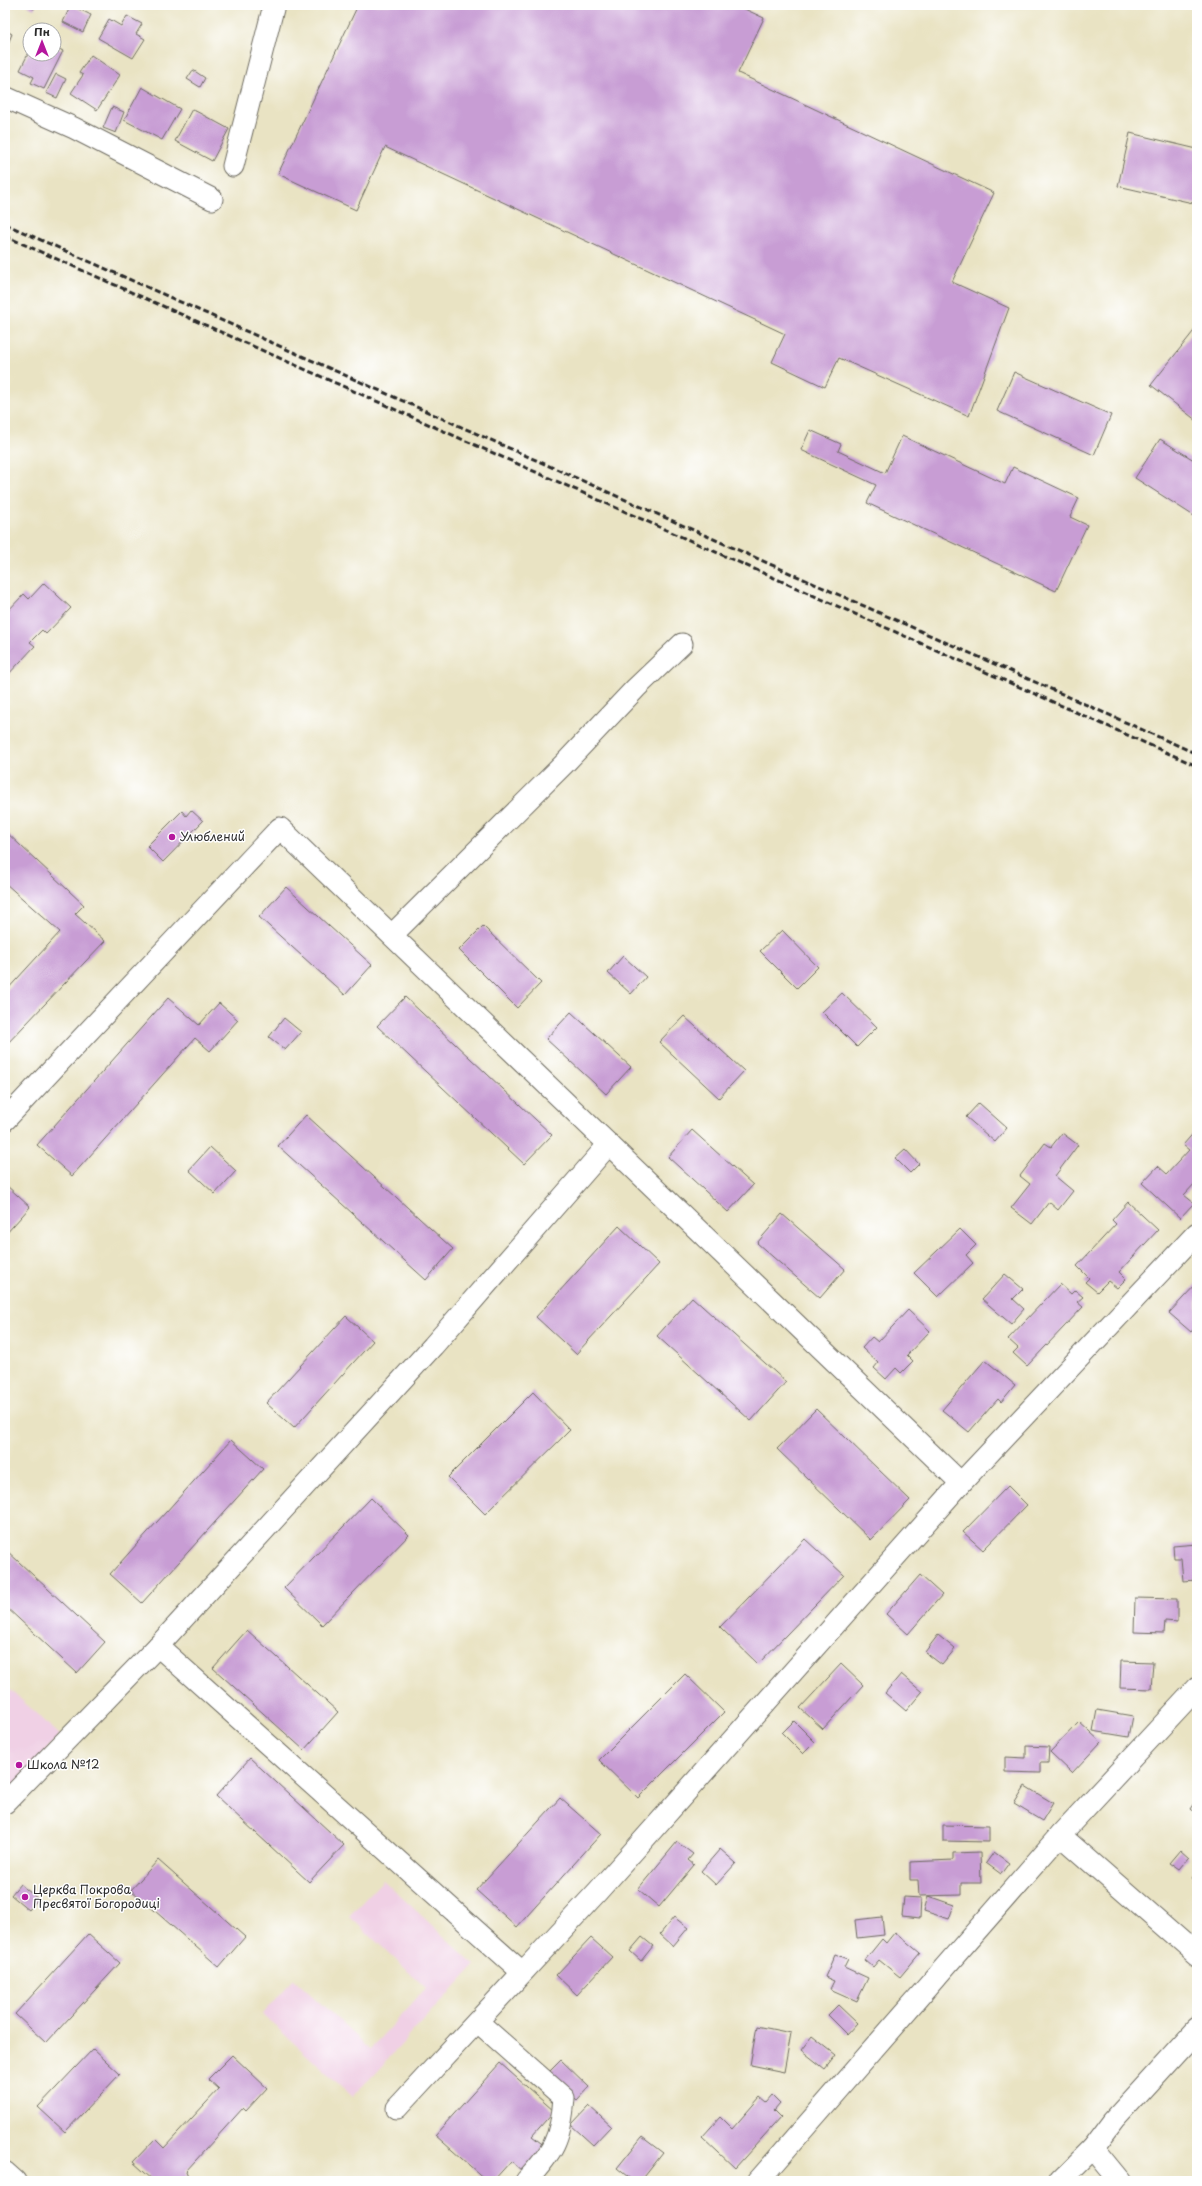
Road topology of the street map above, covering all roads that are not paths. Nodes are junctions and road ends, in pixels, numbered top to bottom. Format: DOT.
graph roads {
  1 [pos="274,5"];
  2 [pos="5,97"];
  3 [pos="233,166"];
  4 [pos="212,199"];
  5 [pos="682,644"];
  6 [pos="392,935"];
  7 [pos="5,1120"];
  8 [pos="609,1144"];
  9 [pos="1197,1233"];
  10 [pos="961,1483"];
  11 [pos="158,1646"];
  12 [pos="1197,1688"];
  13 [pos="5,1803"];
  14 [pos="1060,1835"];
  15 [pos="1197,1955"];
  16 [pos="522,1972"];
  17 [pos="478,2022"];
  18 [pos="1197,2029"];
  19 [pos="397,2108"];
  20 [pos="1093,2148"];
  21 [pos="5,2172"];
  22 [pos="15,2181"];
  23 [pos="526,2181"];
  24 [pos="758,2181"];
  25 [pos="1060,2181"];
  26 [pos="1120,2181"];
  1 -- 3 [label="street"];
  2 -- 4 [label="street"];
  5 -- 6 [label="street"];
  6 -- 7 [label="street"];
  6 -- 8 [label="street"];
  8 -- 10 [label="street"];
  8 -- 11 [label="street"];
  9 -- 10 [label="street"];
  10 -- 16 [label="street"];
  11 -- 13 [label="street"];
  11 -- 16 [label="street"];
  12 -- 14 [label="street"];
  14 -- 15 [label="street"];
  14 -- 24 [label="street"];
  16 -- 17 [label="street"];
  17 -- 19 [label="street"];
  17 -- 23 [label="street"];
  18 -- 20 [label="street"];
  20 -- 25 [label="street"];
  20 -- 26 [label="street"];
  21 -- 22 [label="street"];
}
